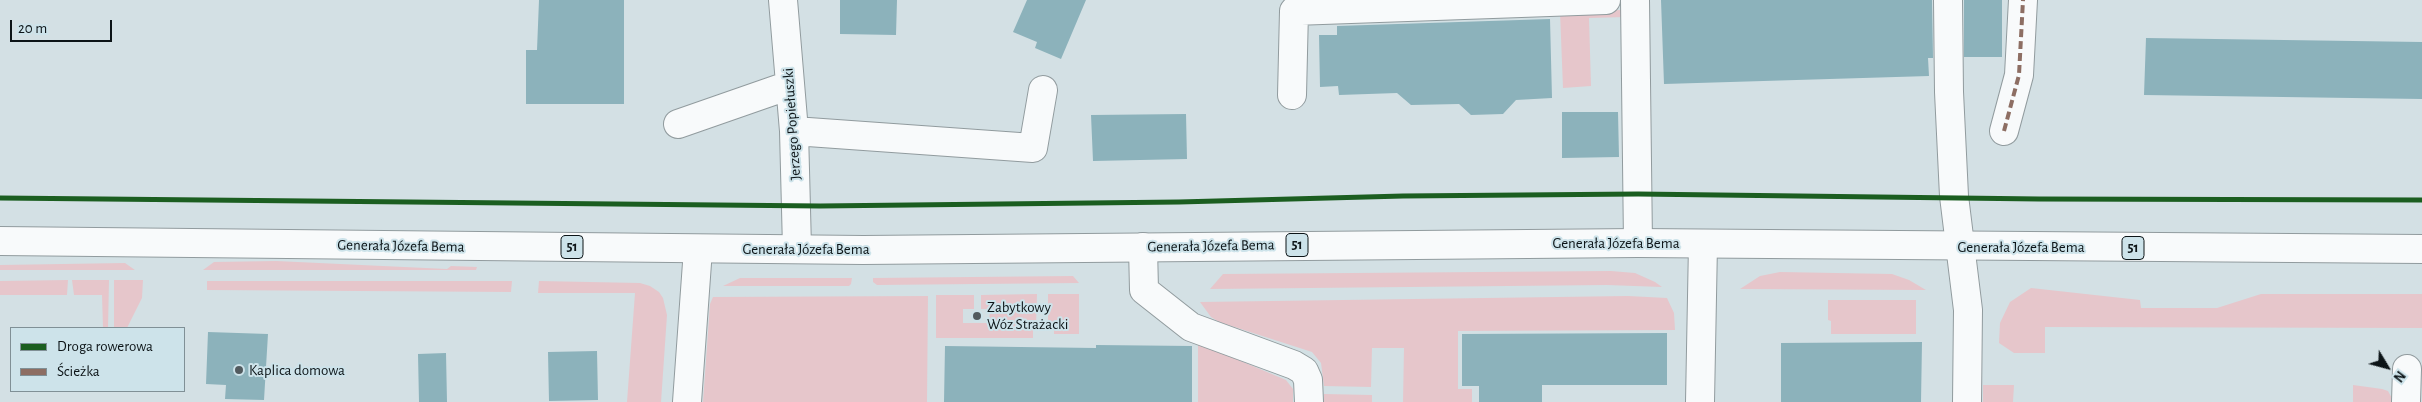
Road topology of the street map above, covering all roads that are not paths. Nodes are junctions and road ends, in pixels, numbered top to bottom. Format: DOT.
graph roads {
  1 [pos="783,0"];
  2 [pos="1606,0"];
  3 [pos="1635,0"];
  4 [pos="1948,0"];
  5 [pos="2023,0"];
  6 [pos="790,85"];
  7 [pos="1043,90"];
  8 [pos="1292,95"];
  9 [pos="678,124"];
  10 [pos="794,131"];
  11 [pos="2004,131"];
  12 [pos="0,241"];
  13 [pos="1638,243"];
  14 [pos="1704,244"];
  15 [pos="1143,247"];
  16 [pos="1961,247"];
  17 [pos="797,248"];
  18 [pos="698,249"];
  19 [pos="2422,249"];
  20 [pos="2406,369"];
  21 [pos="687,402"];
  22 [pos="1309,402"];
  23 [pos="1700,402"];
  24 [pos="1967,402"];
  25 [pos="2406,402"];
  1 -- 6 [label="main road, Jerzego Popiełuszki"];
  2 -- 8 [label="main road"];
  3 -- 13 [label="main road"];
  4 -- 16 [label="main road"];
  5 -- 11 [label="main road"];
  6 -- 9 [label="main road"];
  6 -- 10 [label="main road, Jerzego Popiełuszki"];
  7 -- 10 [label="main road"];
  10 -- 17 [label="main road, Jerzego Popiełuszki"];
  12 -- 18 [label="main road, Generała Józefa Bema / 51"];
  13 -- 14 [label="main road, Generała Józefa Bema / 51"];
  13 -- 15 [label="main road, Generała Józefa Bema / 51"];
  14 -- 16 [label="main road, Generała Józefa Bema / 51"];
  14 -- 23 [label="main road"];
  15 -- 17 [label="main road, Generała Józefa Bema / 51"];
  15 -- 22 [label="main road"];
  16 -- 19 [label="main road, Generała Józefa Bema / 51"];
  16 -- 24 [label="main road"];
  17 -- 18 [label="main road, Generała Józefa Bema / 51"];
  18 -- 21 [label="main road"];
  20 -- 25 [label="main road"];
}
